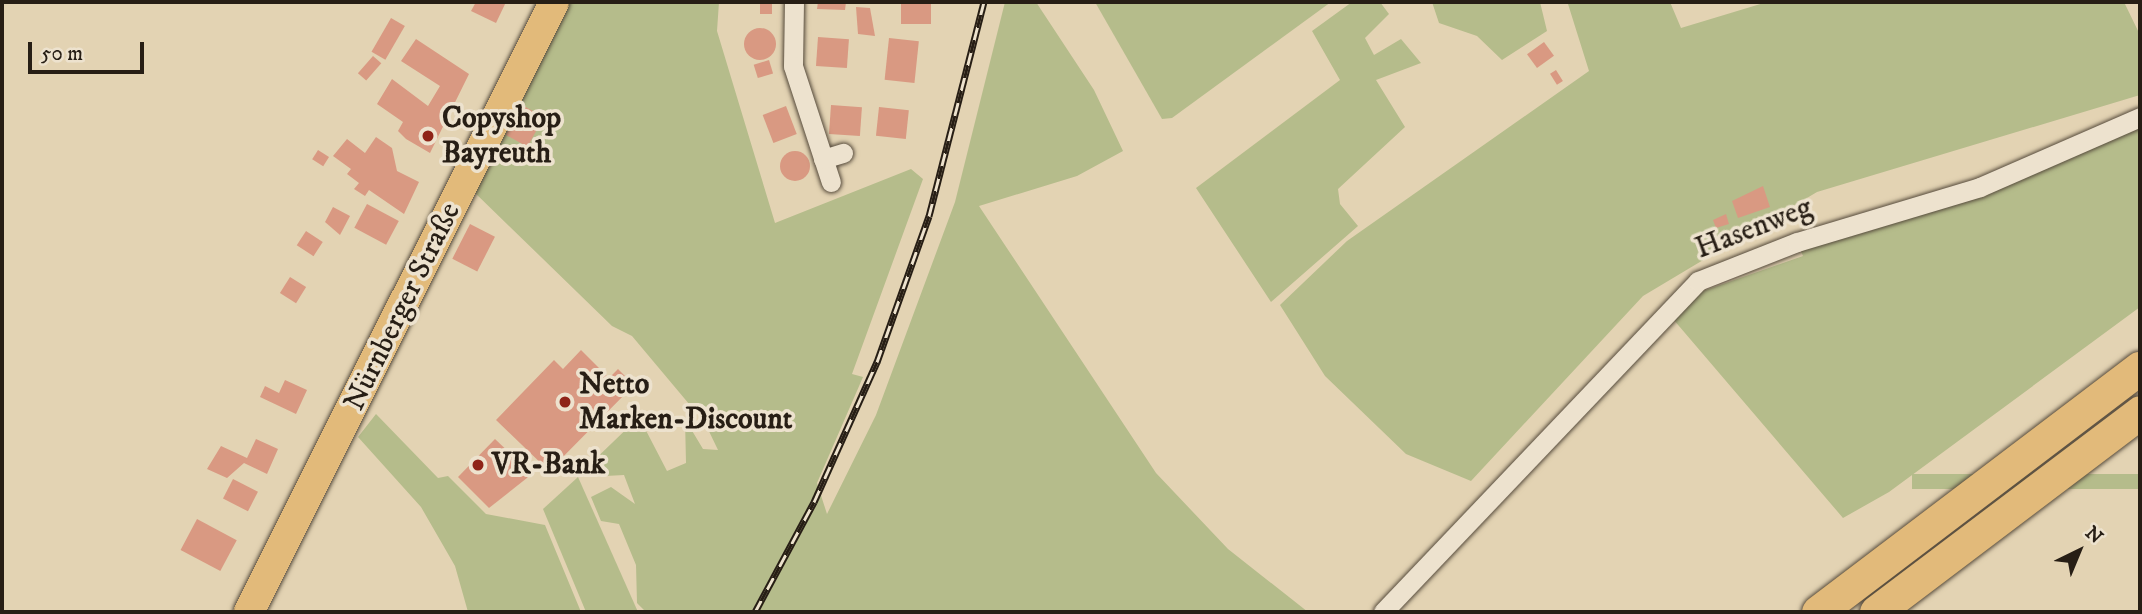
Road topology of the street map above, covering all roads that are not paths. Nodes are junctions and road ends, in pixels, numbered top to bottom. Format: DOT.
graph roads {
  1 [pos="554,2"];
  2 [pos="794,2"];
  3 [pos="2140,117"];
  4 [pos="843,153"];
  5 [pos="823,159"];
  6 [pos="831,183"];
  7 [pos="2140,369"];
  8 [pos="2140,412"];
  9 [pos="249,612"];
  10 [pos="1383,612"];
  11 [pos="1818,612"];
  12 [pos="1876,612"];
  1 -- 9 [label="main road, Nürnberger Straße"];
  2 -- 5 [label="street"];
  3 -- 10 [label="street, Hasenweg"];
  4 -- 5 [label="street"];
  5 -- 6 [label="street"];
  7 -- 11 [label="highway"];
  8 -- 12 [label="highway"];
}
